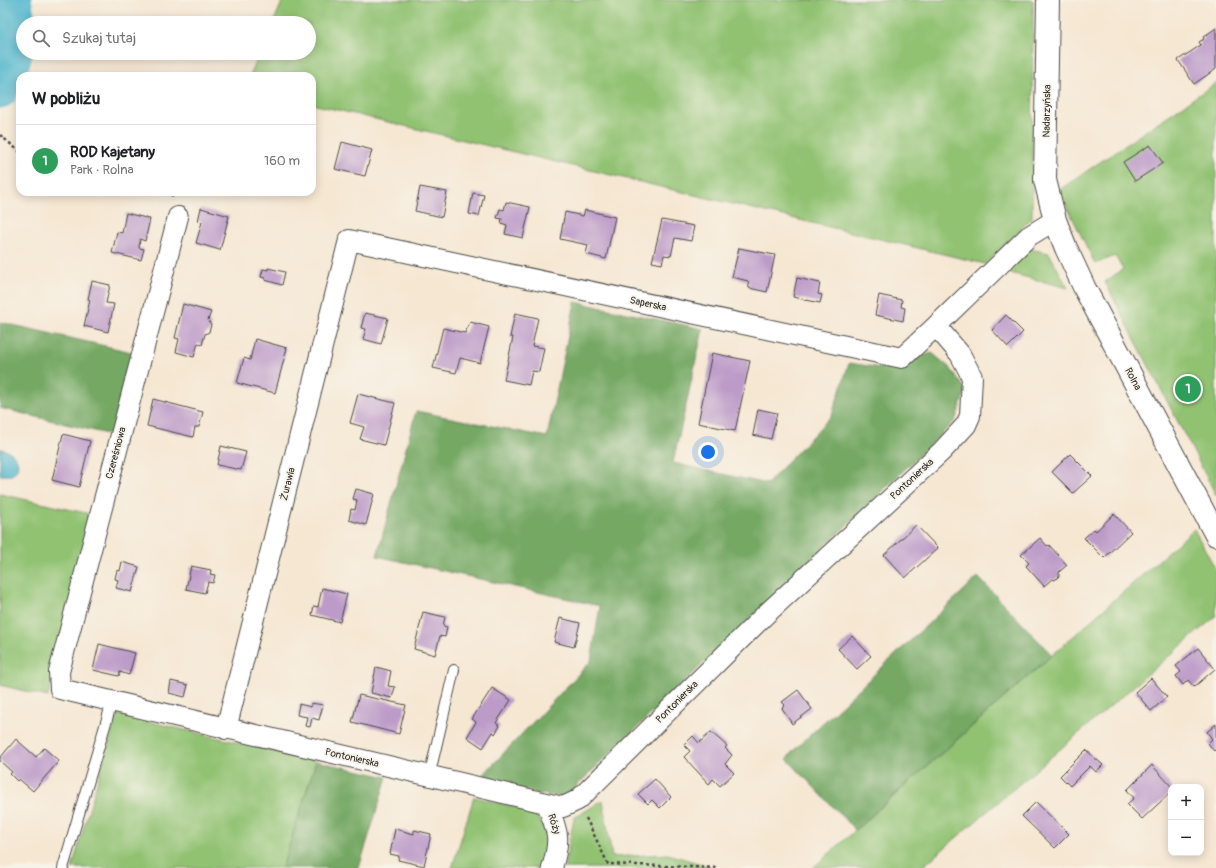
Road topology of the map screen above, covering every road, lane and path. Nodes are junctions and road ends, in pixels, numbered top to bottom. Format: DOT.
graph roads {
  1 [pos="1048,0"];
  2 [pos="0,135"];
  3 [pos="16,149"];
  4 [pos="178,217"];
  5 [pos="1055,220"];
  6 [pos="349,240"];
  7 [pos="936,326"];
  8 [pos="1216,535"];
  9 [pos="454,670"];
  10 [pos="60,689"];
  11 [pos="112,702"];
  12 [pos="226,729"];
  13 [pos="430,776"];
  14 [pos="578,800"];
  15 [pos="547,804"];
  16 [pos="63,868"];
  17 [pos="552,868"];
  18 [pos="718,868"];
  1 -- 5 [label="street, Nadarzyńska"];
  2 -- 3 [label="path"];
  4 -- 10 [label="street, Czereśniowa"];
  5 -- 7 [label="street"];
  5 -- 8 [label="street, Rolna"];
  6 -- 7 [label="street, Saperska"];
  6 -- 12 [label="street, Żurawia"];
  7 -- 14 [label="street, Pontonierska"];
  9 -- 13 [label="lane"];
  10 -- 11 [label="street, Pontonierska"];
  11 -- 12 [label="street, Pontonierska"];
  11 -- 16 [label="lane"];
  12 -- 13 [label="street, Pontonierska"];
  13 -- 15 [label="street, Pontonierska"];
  14 -- 15 [label="street, Pontonierska"];
  14 -- 18 [label="path"];
  15 -- 17 [label="street, Róży"];
}
